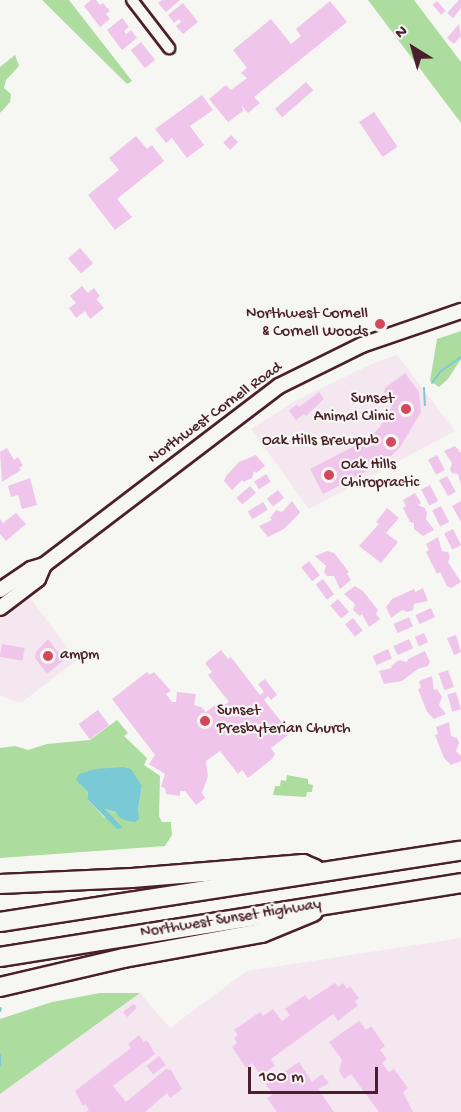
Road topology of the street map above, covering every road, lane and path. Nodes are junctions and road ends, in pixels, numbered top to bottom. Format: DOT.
graph roads {
  1 [pos="132,0"];
  2 [pos="169,48"];
  3 [pos="461,311"];
  4 [pos="44,565"];
  5 [pos="0,590"];
  6 [pos="0,608"];
  7 [pos="461,851"];
  8 [pos="324,873"];
  9 [pos="461,883"];
  10 [pos="0,884"];
  11 [pos="331,905"];
  12 [pos="0,922"];
  13 [pos="0,957"];
  14 [pos="0,987"];
  1 -- 2 [label="street"];
  3 -- 4 [label="main road, Northwest Cornell Road"];
  4 -- 5 [label="main road, Northwest Cornell Road"];
  4 -- 6 [label="main road, Northwest Cornell Road"];
  7 -- 8 [label="highway, Northwest Sunset Highway"];
  8 -- 10 [label="highway"];
  8 -- 12 [label="highway, Northwest Sunset Highway"];
  9 -- 11 [label="highway, Northwest Sunset Highway"];
  11 -- 13 [label="highway, Northwest Sunset Highway"];
  11 -- 14 [label="highway"];
}
